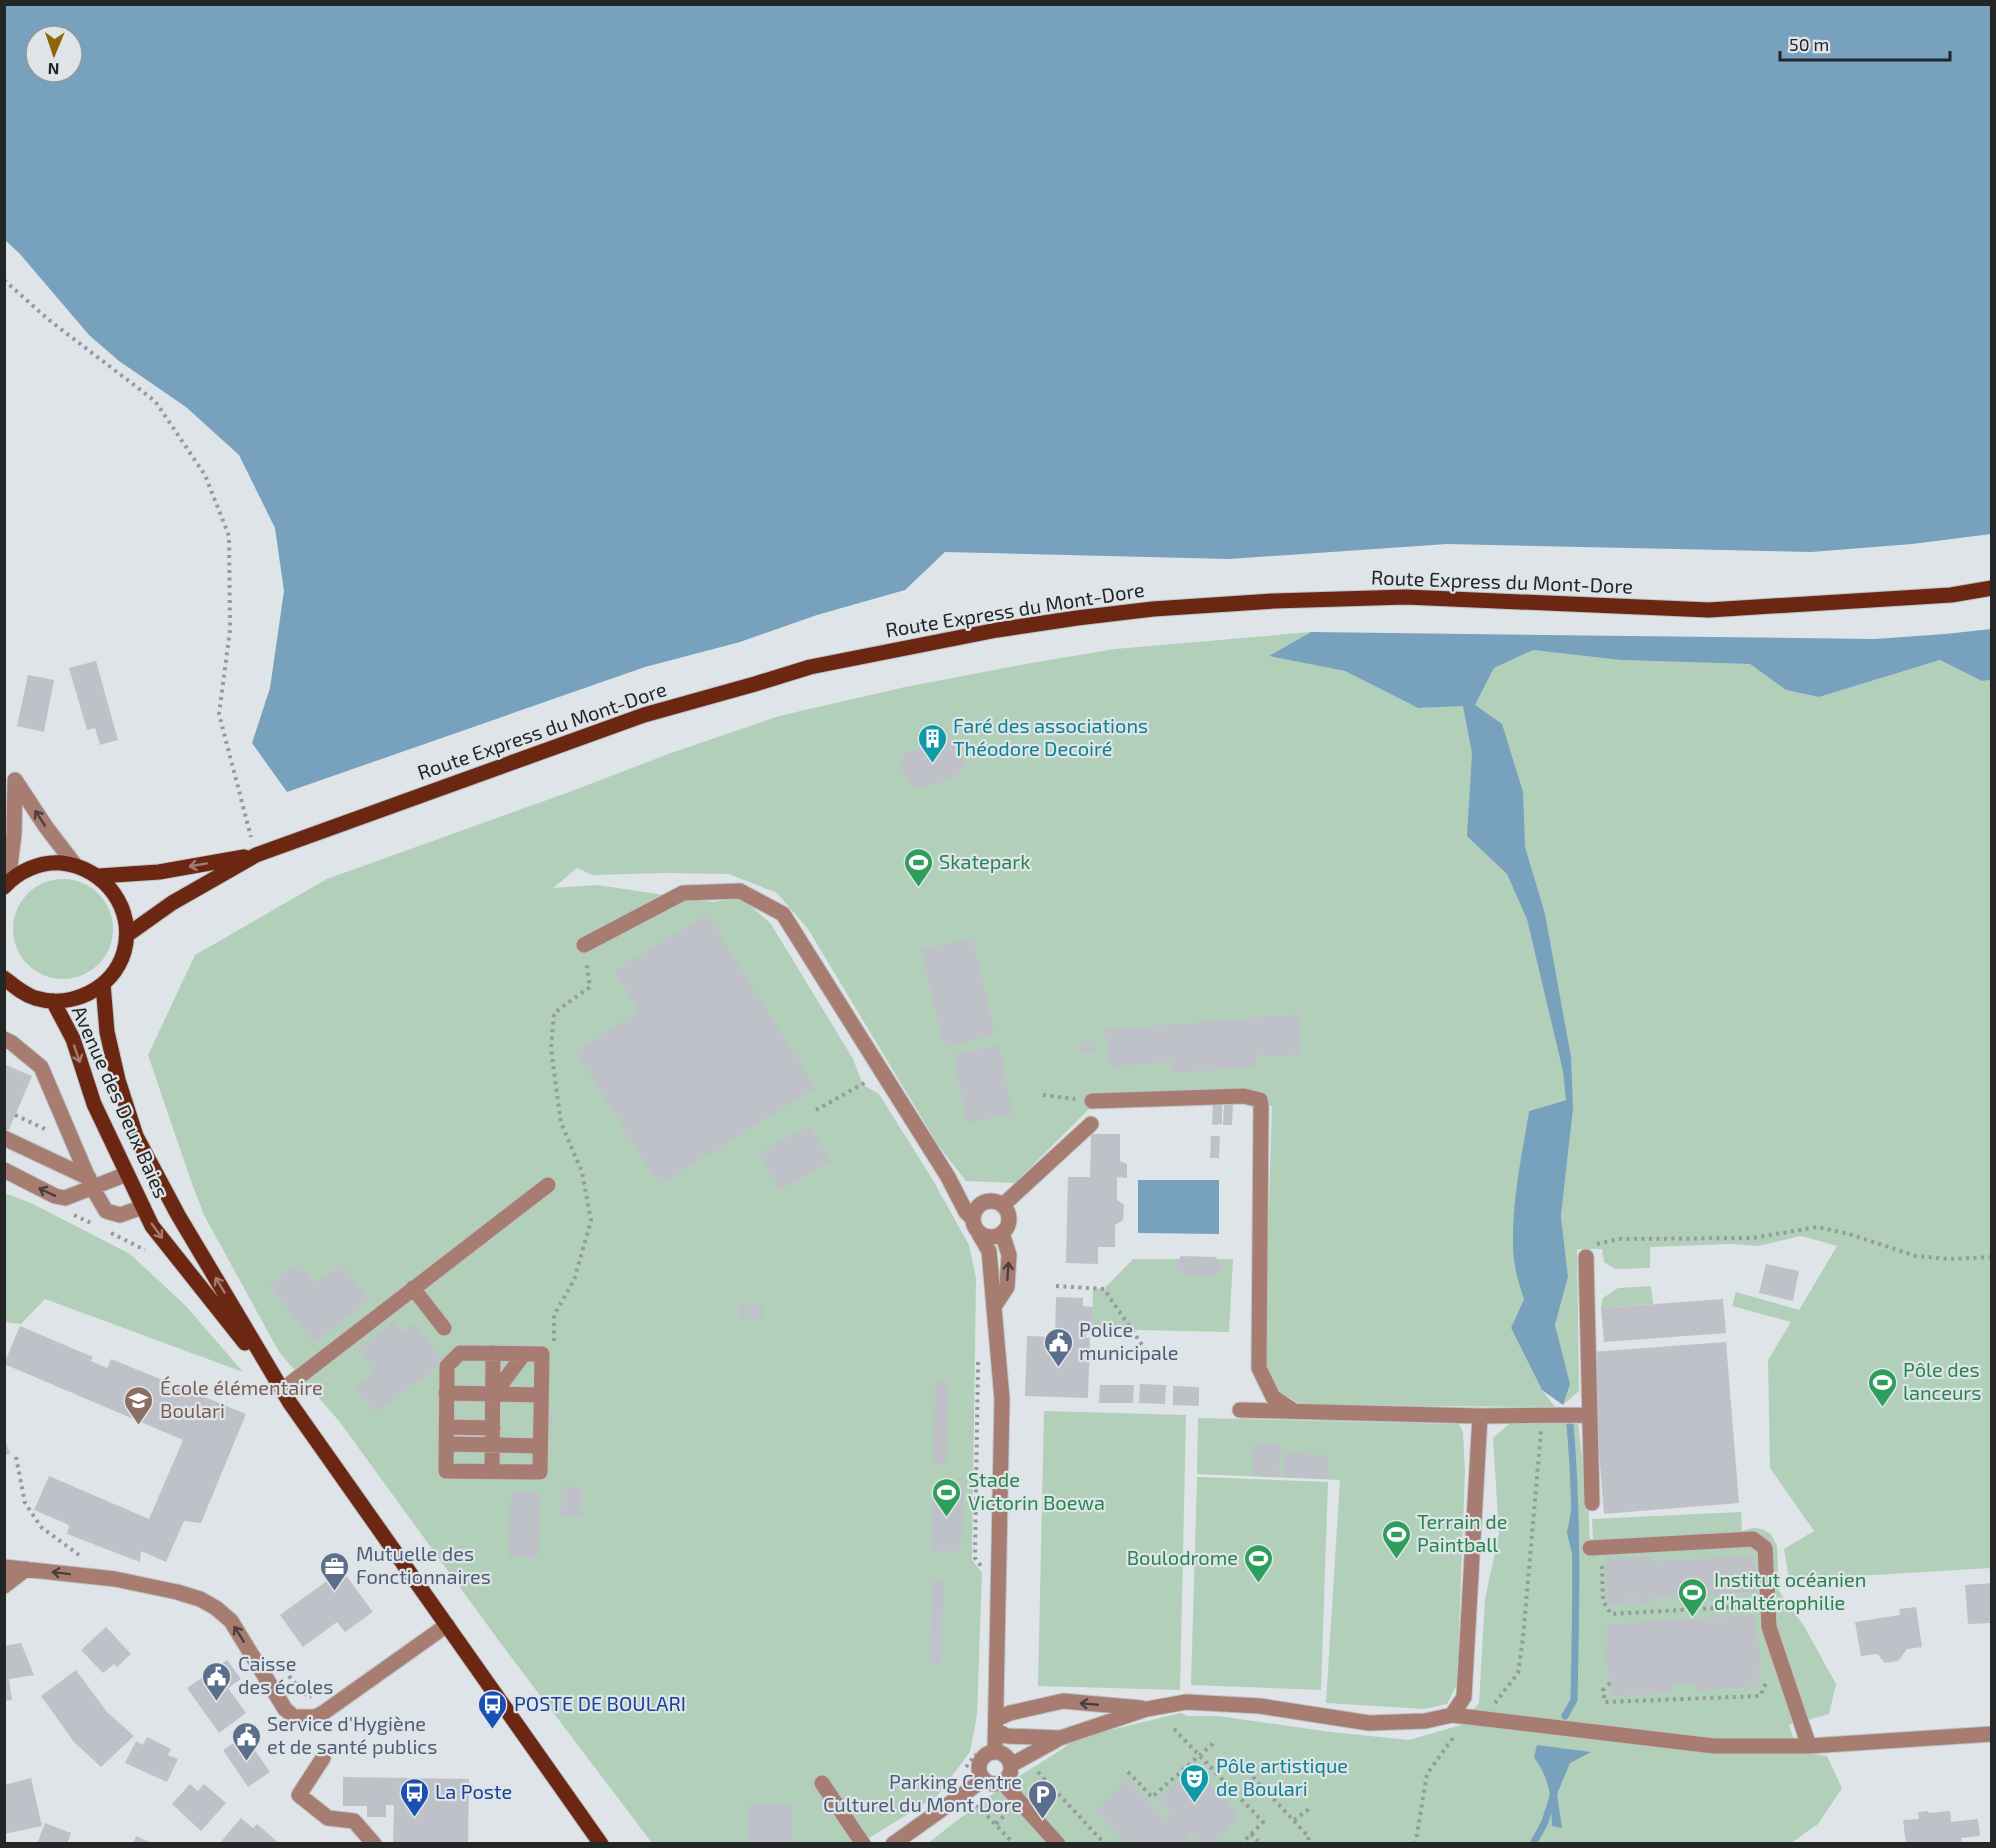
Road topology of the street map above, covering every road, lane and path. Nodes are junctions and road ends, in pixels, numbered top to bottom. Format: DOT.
graph roads {
  1 [pos="4,280"];
  2 [pos="1992,588"];
  3 [pos="256,855"];
  4 [pos="75,864"];
  5 [pos="99,876"];
  6 [pos="6,885"];
  7 [pos="127,935"];
  8 [pos="584,945"];
  9 [pos="4,978"];
  10 [pos="103,984"];
  11 [pos="53,1001"];
  12 [pos="4,1039"];
  13 [pos="875,1085"];
  14 [pos="1043,1095"];
  15 [pos="1092,1101"];
  16 [pos="816,1110"];
  17 [pos="15,1115"];
  18 [pos="1091,1124"];
  19 [pos="55,1133"];
  20 [pos="4,1138"];
  21 [pos="4,1170"];
  22 [pos="127,1174"];
  23 [pos="948,1177"];
  24 [pos="90,1183"];
  25 [pos="548,1185"];
  26 [pos="981,1204"];
  27 [pos="1003,1205"];
  28 [pos="143,1207"];
  29 [pos="972,1218"];
  30 [pos="1002,1233"];
  31 [pos="980,1234"];
  32 [pos="1586,1257"];
  33 [pos="1992,1257"];
  34 [pos="1056,1286"];
  35 [pos="414,1288"];
  36 [pos="995,1305"];
  37 [pos="444,1328"];
  38 [pos="554,1350"];
  39 [pos="493,1353"];
  40 [pos="524,1354"];
  41 [pos="978,1359"];
  42 [pos="1153,1361"];
  43 [pos="282,1390"];
  44 [pos="446,1393"];
  45 [pos="494,1394"];
  46 [pos="541,1395"];
  47 [pos="1240,1410"];
  48 [pos="1294,1411"];
  49 [pos="1541,1415"];
  50 [pos="1590,1415"];
  51 [pos="1480,1416"];
  52 [pos="446,1427"];
  53 [pos="493,1428"];
  54 [pos="446,1444"];
  55 [pos="493,1444"];
  56 [pos="540,1446"];
  57 [pos="492,1471"];
  58 [pos="1592,1503"];
  59 [pos="1596,1552"];
  60 [pos="4,1567"];
  61 [pos="26,1569"];
  62 [pos="987,1573"];
  63 [pos="4,1586"];
  64 [pos="1768,1605"];
  65 [pos="447,1625"];
  66 [pos="1778,1656"];
  67 [pos="1610,1683"];
  68 [pos="1147,1709"];
  69 [pos="1452,1715"];
  70 [pos="1484,1719"];
  71 [pos="996,1725"];
  72 [pos="1174,1729"];
  73 [pos="1992,1734"];
  74 [pos="1060,1738"];
  75 [pos="1216,1741"];
  76 [pos="976,1744"];
  77 [pos="1809,1746"];
  78 [pos="995,1752"];
  79 [pos="1199,1755"];
  80 [pos="323,1758"];
  81 [pos="1018,1761"];
  82 [pos="962,1772"];
  83 [pos="1128,1772"];
  84 [pos="1253,1777"];
  85 [pos="1045,1779"];
  86 [pos="983,1780"];
  87 [pos="1002,1782"];
  88 [pos="822,1783"];
  89 [pos="1031,1790"];
  90 [pos="970,1807"];
  91 [pos="1309,1809"];
  92 [pos="1007,1812"];
  93 [pos="1294,1820"];
  94 [pos="996,1824"];
  95 [pos="1251,1834"];
  96 [pos="1258,1842"];
  97 [pos="374,1844"];
  98 [pos="601,1844"];
  99 [pos="863,1844"];
  100 [pos="893,1844"];
  101 [pos="1014,1844"];
  102 [pos="1058,1844"];
  103 [pos="1105,1844"];
  104 [pos="1241,1844"];
  105 [pos="1307,1844"];
  106 [pos="1414,1844"];
  1 -- 3 [label="path"];
  2 -- 3 [label="main road, Route Express du Mont-Dore"];
  3 -- 5 [label="main road, Route Express du Mont-Dore, one-way"];
  3 -- 7 [label="main road, Route Express du Mont-Dore"];
  4 -- 5 [label="main road"];
  4 -- 6 [label="main road"];
  4 -- 6 [label="street, one-way"];
  5 -- 7 [label="main road"];
  7 -- 10 [label="main road"];
  8 -- 23 [label="street"];
  8 -- 38 [label="path"];
  9 -- 11 [label="main road"];
  10 -- 11 [label="main road"];
  43 -- 10 [label="main road, Avenue des Deux Baies, one-way"];
  11 -- 22 [label="main road, Avenue des Deux Baies, one-way"];
  12 -- 24 [label="street"];
  13 -- 16 [label="path"];
  14 -- 15 [label="path"];
  15 -- 48 [label="street"];
  17 -- 19 [label="path"];
  18 -- 27 [label="street"];
  20 -- 24 [label="street"];
  24 -- 21 [label="street, one-way"];
  22 -- 24 [label="street"];
  22 -- 28 [label="main road, Avenue des Deux Baies"];
  23 -- 26 [label="street"];
  23 -- 29 [label="street"];
  24 -- 28 [label="street"];
  25 -- 35 [label="street"];
  26 -- 27 [label="street"];
  26 -- 29 [label="street"];
  27 -- 30 [label="street"];
  28 -- 43 [label="main road, Avenue des Deux Baies, one-way"];
  29 -- 31 [label="street"];
  30 -- 31 [label="street"];
  36 -- 30 [label="street, one-way"];
  31 -- 36 [label="street"];
  32 -- 33 [label="path"];
  32 -- 50 [label="street"];
  34 -- 42 [label="path"];
  35 -- 37 [label="street"];
  35 -- 43 [label="street"];
  36 -- 71 [label="street"];
  39 -- 40 [label="street"];
  39 -- 44 [label="street"];
  39 -- 45 [label="street"];
  40 -- 45 [label="street"];
  40 -- 46 [label="street"];
  41 -- 62 [label="path"];
  43 -- 65 [label="main road, Avenue des Deux Baies"];
  44 -- 45 [label="street"];
  44 -- 52 [label="street"];
  45 -- 46 [label="street"];
  45 -- 53 [label="street"];
  46 -- 56 [label="street"];
  47 -- 48 [label="street"];
  48 -- 51 [label="street"];
  49 -- 50 [label="street"];
  49 -- 51 [label="street"];
  49 -- 70 [label="path"];
  50 -- 58 [label="street"];
  51 -- 69 [label="street"];
  52 -- 53 [label="street"];
  52 -- 54 [label="street"];
  53 -- 55 [label="street"];
  54 -- 55 [label="street"];
  54 -- 57 [label="street"];
  55 -- 56 [label="street"];
  55 -- 57 [label="street"];
  56 -- 57 [label="street"];
  59 -- 64 [label="path"];
  59 -- 64 [label="street"];
  60 -- 61 [label="street"];
  61 -- 63 [label="street"];
  65 -- 61 [label="street, one-way"];
  64 -- 66 [label="street"];
  65 -- 98 [label="main road, Avenue des Deux Baies"];
  66 -- 67 [label="path"];
  66 -- 77 [label="street"];
  68 -- 69 [label="street"];
  68 -- 71 [label="street, one-way"];
  68 -- 74 [label="street"];
  69 -- 70 [label="street"];
  70 -- 77 [label="street"];
  70 -- 106 [label="path"];
  71 -- 74 [label="street"];
  71 -- 78 [label="street"];
  72 -- 79 [label="path"];
  73 -- 77 [label="street"];
  74 -- 81 [label="street"];
  75 -- 79 [label="path"];
  76 -- 82 [label="path"];
  78 -- 81 [label="street"];
  78 -- 86 [label="street"];
  79 -- 83 [label="path"];
  79 -- 95 [label="path"];
  80 -- 97 [label="street"];
  81 -- 85 [label="path"];
  81 -- 87 [label="street"];
  84 -- 93 [label="path"];
  85 -- 89 [label="path"];
  85 -- 103 [label="path"];
  86 -- 87 [label="street"];
  86 -- 100 [label="street"];
  87 -- 102 [label="street"];
  88 -- 99 [label="street"];
  90 -- 94 [label="path"];
  91 -- 93 [label="path"];
  92 -- 94 [label="path"];
  93 -- 105 [label="path"];
  94 -- 101 [label="path"];
  95 -- 96 [label="path"];
  95 -- 104 [label="path"];
}
